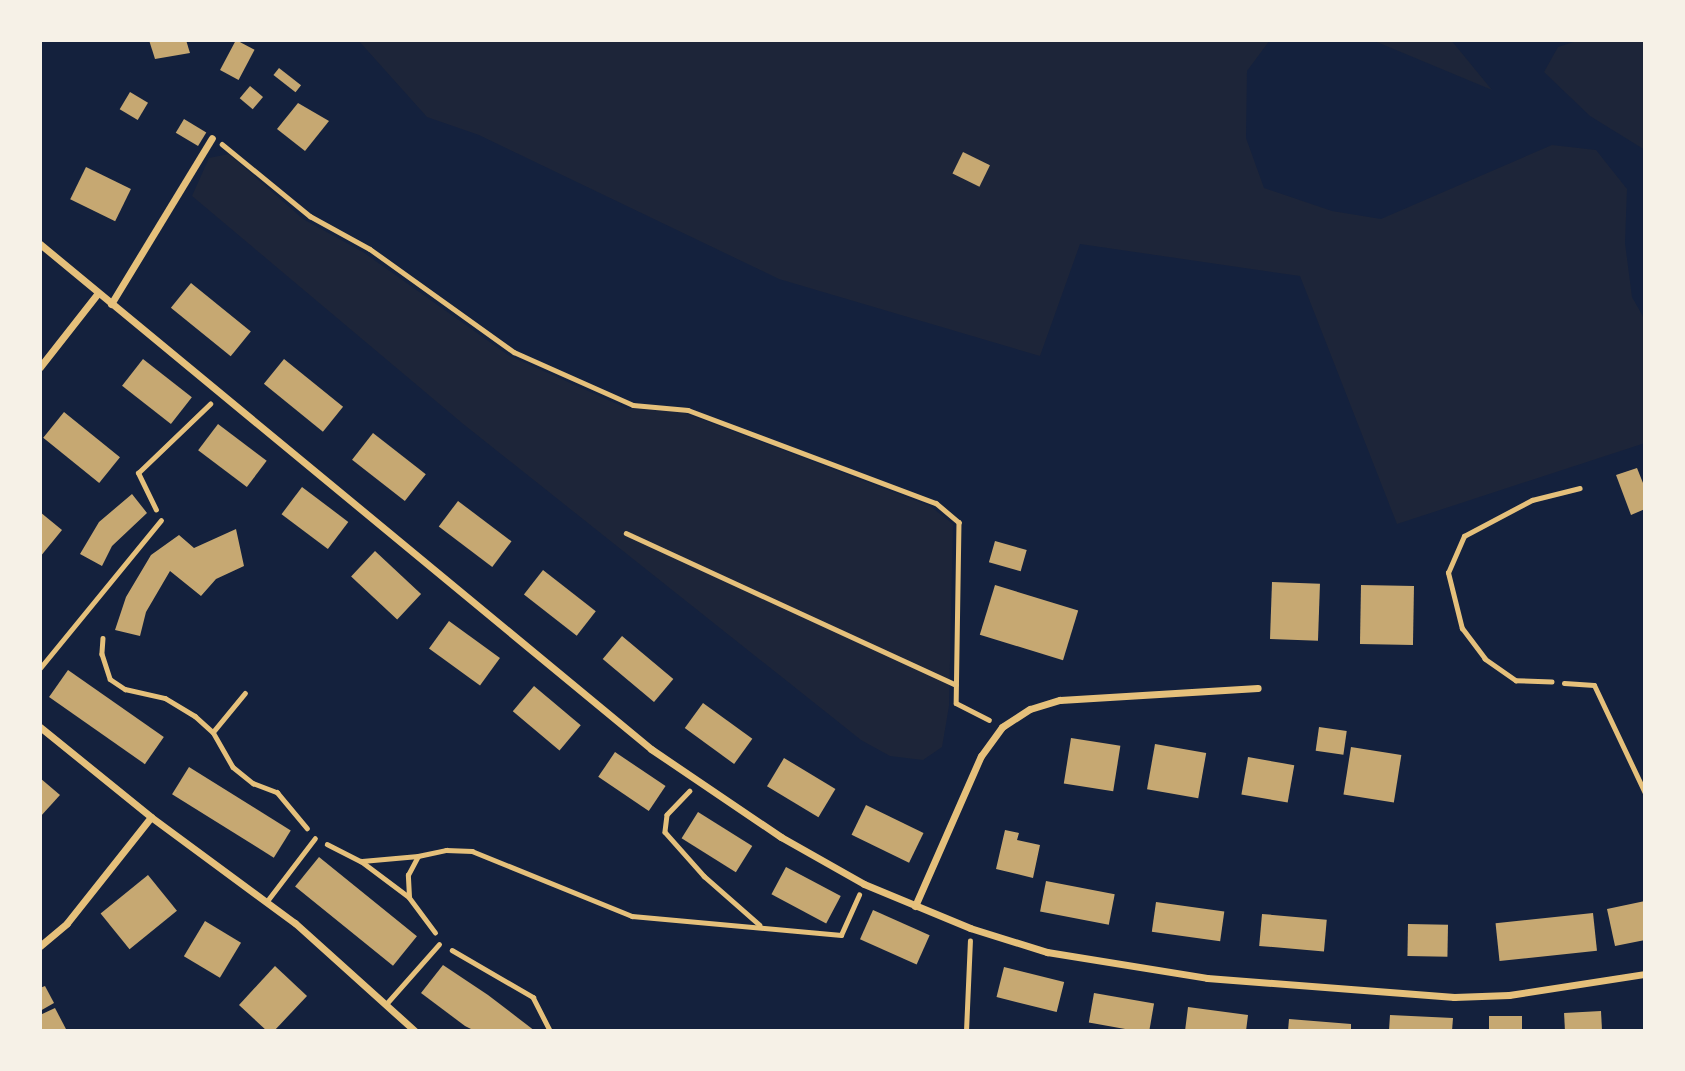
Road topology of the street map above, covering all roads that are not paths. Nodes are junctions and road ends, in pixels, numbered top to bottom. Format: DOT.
graph roads {
  1 [pos="212,138"];
  2 [pos="40,244"];
  3 [pos="98,293"];
  4 [pos="111,304"];
  5 [pos="40,367"];
  6 [pos="161,520"];
  7 [pos="40,668"];
  8 [pos="1564,682"];
  9 [pos="1258,688"];
  10 [pos="40,727"];
  11 [pos="1645,793"];
  12 [pos="151,817"];
  13 [pos="316,838"];
  14 [pos="267,901"];
  15 [pos="915,906"];
  16 [pos="439,944"];
  17 [pos="40,946"];
  18 [pos="1645,974"];
  19 [pos="386,1003"];
  20 [pos="415,1031"];
  1 -- 4 [label="street"];
  2 -- 3 [label="street"];
  3 -- 4 [label="street"];
  3 -- 5 [label="street"];
  4 -- 15 [label="street"];
  6 -- 7 [label="lane"];
  8 -- 11 [label="lane"];
  9 -- 15 [label="street"];
  10 -- 12 [label="street"];
  12 -- 14 [label="street"];
  12 -- 17 [label="street"];
  13 -- 14 [label="lane"];
  14 -- 19 [label="street"];
  15 -- 18 [label="street"];
  16 -- 19 [label="lane"];
  19 -- 20 [label="street"];
}
